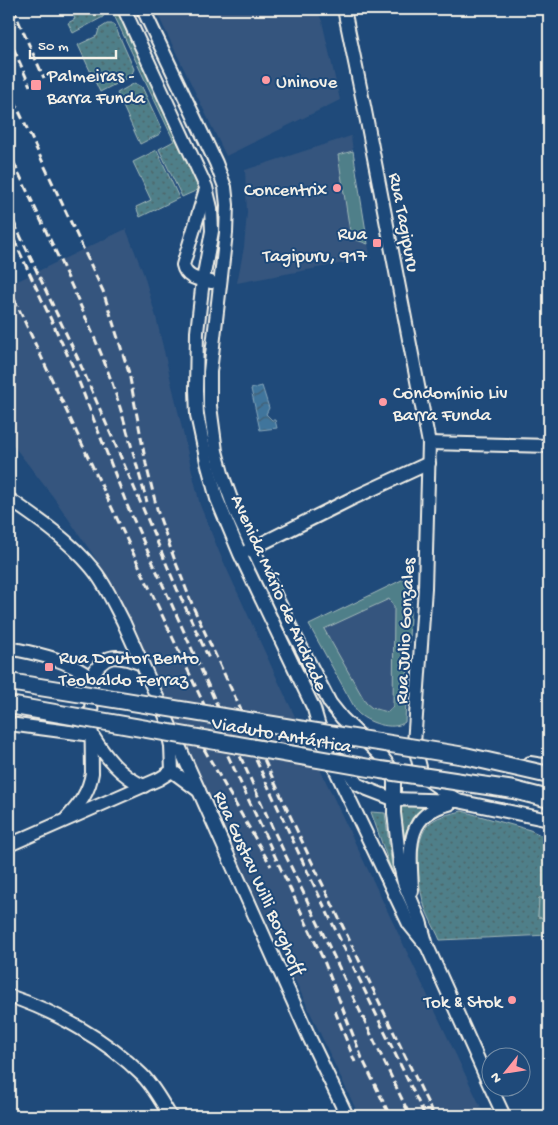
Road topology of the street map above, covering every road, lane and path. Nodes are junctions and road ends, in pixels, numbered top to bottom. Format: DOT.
graph roads {
  1 [pos="124,9"];
  2 [pos="143,9"];
  3 [pos="344,9"];
  4 [pos="206,187"];
  5 [pos="203,280"];
  6 [pos="220,284"];
  7 [pos="428,444"];
  8 [pos="549,446"];
  9 [pos="429,463"];
  10 [pos="9,499"];
  11 [pos="252,548"];
  12 [pos="240,554"];
  13 [pos="9,648"];
  14 [pos="142,664"];
  15 [pos="91,678"];
  16 [pos="9,682"];
  17 [pos="9,705"];
  18 [pos="314,709"];
  19 [pos="166,718"];
  20 [pos="9,724"];
  21 [pos="355,730"];
  22 [pos="92,735"];
  23 [pos="414,744"];
  24 [pos="549,766"];
  25 [pos="172,771"];
  26 [pos="549,774"];
  27 [pos="144,786"];
  28 [pos="201,793"];
  29 [pos="393,799"];
  30 [pos="549,799"];
  31 [pos="458,801"];
  32 [pos="67,818"];
  33 [pos="549,820"];
  34 [pos="9,845"];
  35 [pos="412,905"];
  36 [pos="427,946"];
  37 [pos="9,998"];
  38 [pos="480,1063"];
  39 [pos="496,1098"];
  40 [pos="170,1116"];
  41 [pos="347,1116"];
  42 [pos="504,1116"];
  1 -- 4 [label="street, Avenida Mário de Andrade"];
  2 -- 6 [label="street, Avenida Mário de Andrade"];
  3 -- 7 [label="street, Rua Tagipuru"];
  4 -- 5 [label="street, Avenida Mário de Andrade"];
  4 -- 5 [label="street"];
  5 -- 6 [label="street"];
  5 -- 12 [label="street, Avenida Mário de Andrade"];
  6 -- 11 [label="street, Avenida Mário de Andrade"];
  7 -- 8 [label="street"];
  7 -- 9 [label="street, Rua Julio Gonzales"];
  9 -- 11 [label="street"];
  9 -- 23 [label="street, Rua Julio Gonzales"];
  10 -- 14 [label="street, Rua Gustav Willi Borghoff"];
  11 -- 12 [label="street"];
  11 -- 21 [label="street, Avenida Mário de Andrade"];
  12 -- 18 [label="street, Avenida Mário de Andrade"];
  13 -- 15 [label="street"];
  14 -- 15 [label="street"];
  14 -- 19 [label="street, Rua Gustav Willi Borghoff"];
  15 -- 22 [label="street"];
  16 -- 26 [label="main road, Viaduto Antártica, bridge"];
  17 -- 30 [label="main road, Viaduto Antártica, bridge"];
  18 -- 29 [label="street"];
  18 -- 36 [label="street, Avenida Mário de Andrade"];
  19 -- 25 [label="street"];
  19 -- 28 [label="street, Rua Gustav Willi Borghoff"];
  20 -- 22 [label="street"];
  21 -- 23 [label="street"];
  21 -- 29 [label="street, Avenida Mário de Andrade"];
  22 -- 27 [label="street"];
  22 -- 32 [label="street"];
  23 -- 24 [label="street"];
  23 -- 31 [label="street, Rua Julio Gonzales"];
  25 -- 27 [label="street"];
  25 -- 28 [label="street"];
  27 -- 32 [label="street"];
  28 -- 41 [label="street, Rua Gustav Willi Borghoff"];
  29 -- 31 [label="street"];
  29 -- 35 [label="street, Avenida Mário de Andrade"];
  31 -- 33 [label="street"];
  31 -- 35 [label="street"];
  32 -- 34 [label="street"];
  35 -- 36 [label="street, Avenida Mário de Andrade"];
  36 -- 38 [label="street, Avenida Mário de Andrade"];
  37 -- 40 [label="street"];
  39 -- 42 [label="street, Avenida Mário de Andrade"];
}
